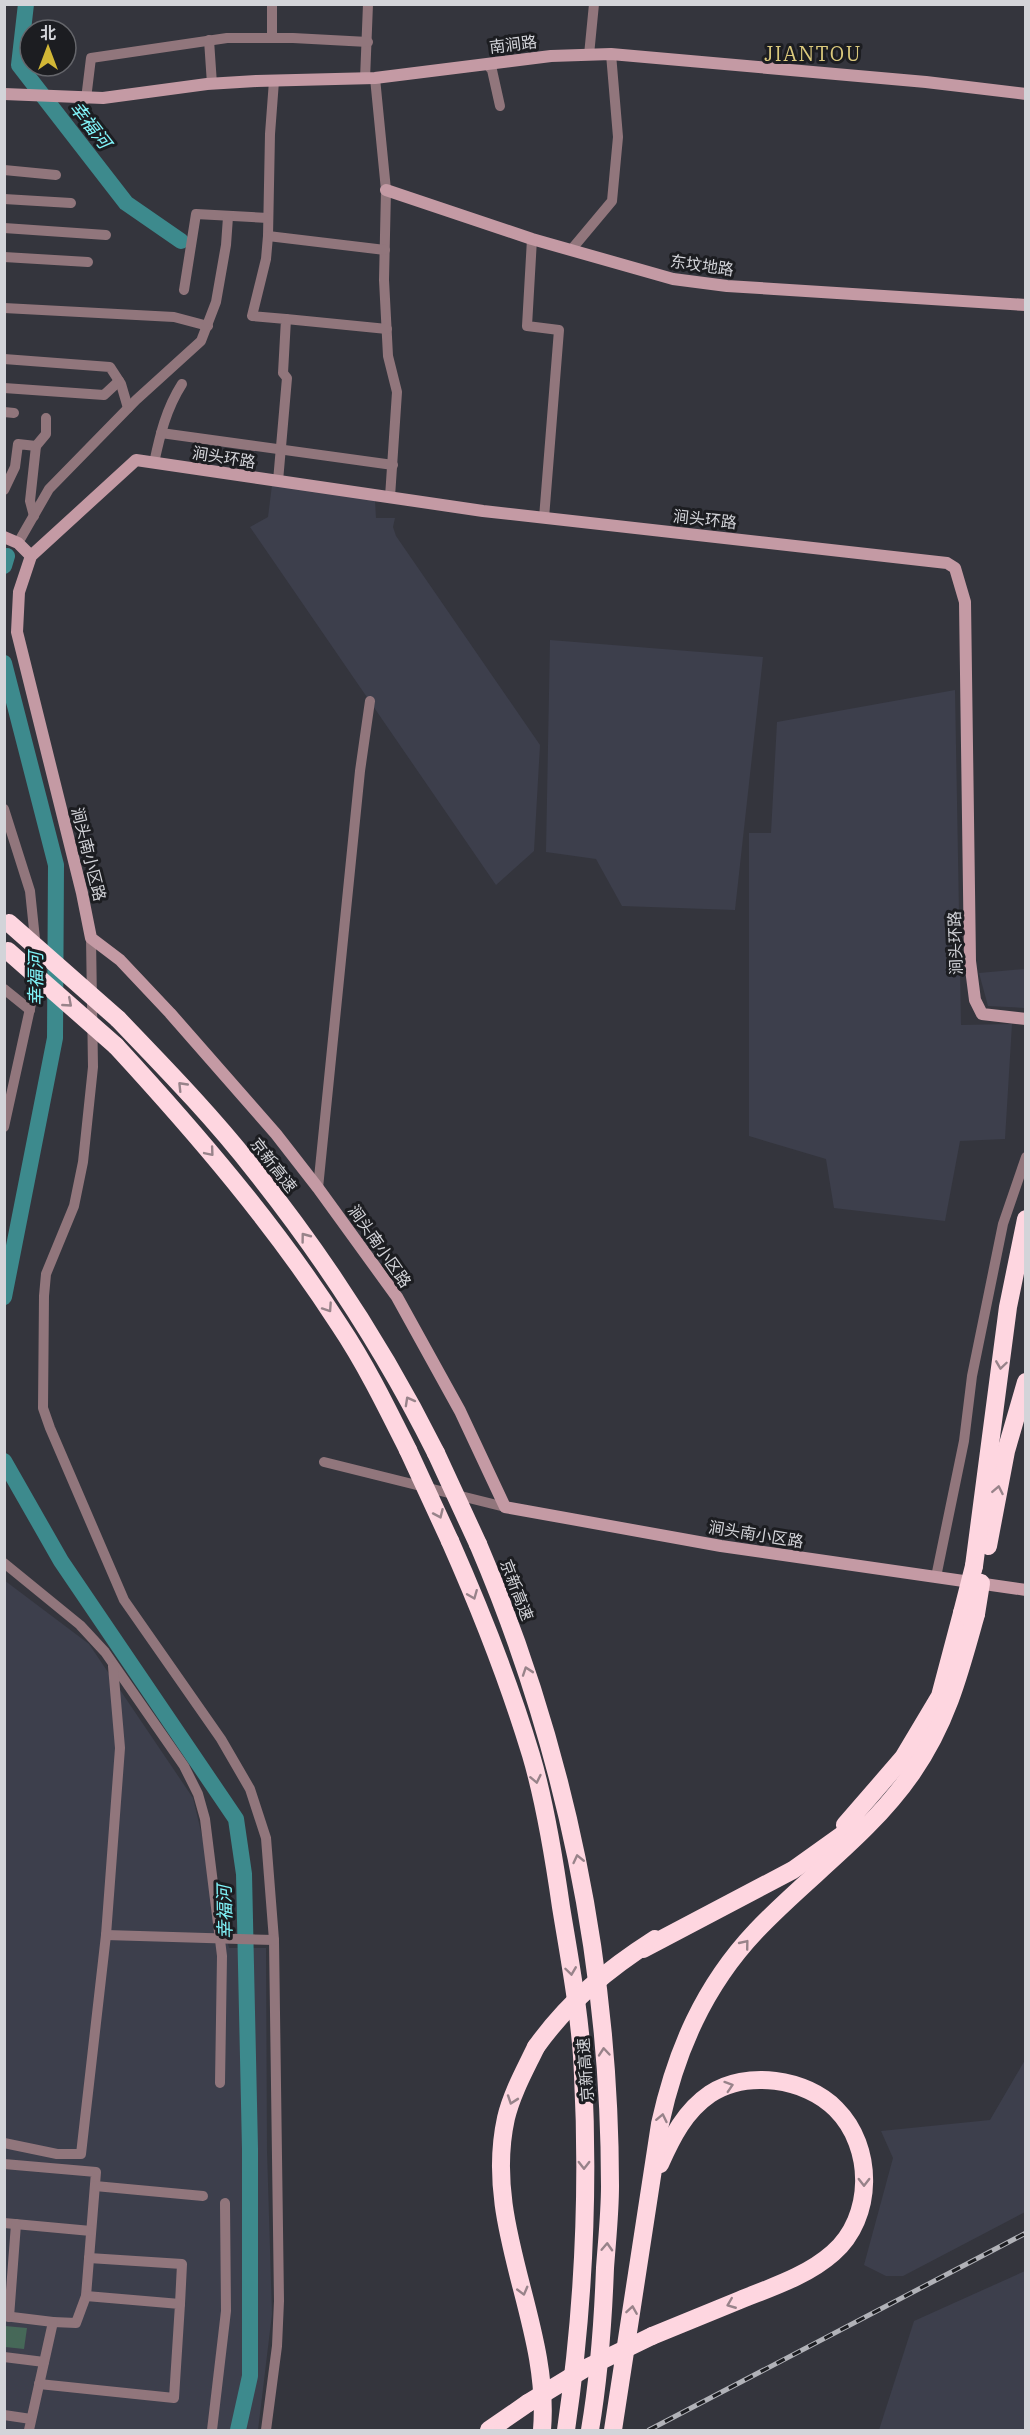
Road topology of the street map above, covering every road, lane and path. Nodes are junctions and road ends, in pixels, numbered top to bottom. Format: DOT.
graph roads {
  1 [pos="272,4"];
  2 [pos="368,4"];
  3 [pos="594,4"];
  4 [pos="272,37"];
  5 [pos="209,40"];
  6 [pos="368,42"];
  7 [pos="611,54"];
  8 [pos="589,55"];
  9 [pos="487,64"];
  10 [pos="370,79"];
  11 [pos="274,81"];
  12 [pos="212,84"];
  13 [pos="1026,94"];
  14 [pos="8,95"];
  15 [pos="86,99"];
  16 [pos="500,106"];
  17 [pos="4,170"];
  18 [pos="56,175"];
  19 [pos="386,190"];
  20 [pos="4,199"];
  21 [pos="71,203"];
  22 [pos="228,217"];
  23 [pos="268,218"];
  24 [pos="4,228"];
  25 [pos="106,234"];
  26 [pos="268,236"];
  27 [pos="532,239"];
  28 [pos="385,250"];
  29 [pos="571,250"];
  30 [pos="4,256"];
  31 [pos="88,262"];
  32 [pos="184,290"];
  33 [pos="1026,304"];
  34 [pos="4,308"];
  35 [pos="286,319"];
  36 [pos="208,326"];
  37 [pos="387,329"];
  38 [pos="4,359"];
  39 [pos="120,381"];
  40 [pos="182,384"];
  41 [pos="4,388"];
  42 [pos="128,408"];
  43 [pos="46,418"];
  44 [pos="161,433"];
  45 [pos="36,446"];
  46 [pos="280,450"];
  47 [pos="154,463"];
  48 [pos="393,465"];
  49 [pos="278,481"];
  50 [pos="4,490"];
  51 [pos="390,497"];
  52 [pos="34,516"];
  53 [pos="544,518"];
  54 [pos="4,537"];
  55 [pos="18,543"];
  56 [pos="31,556"];
  57 [pos="370,701"];
  58 [pos="4,809"];
  59 [pos="7,921"];
  60 [pos="92,939"];
  61 [pos="6,949"];
  62 [pos="4,989"];
  63 [pos="30,1010"];
  64 [pos="1026,1019"];
  65 [pos="4,1127"];
  66 [pos="1026,1156"];
  67 [pos="318,1188"];
  68 [pos="1026,1219"];
  69 [pos="1026,1382"];
  70 [pos="324,1462"];
  71 [pos="505,1507"];
  72 [pos="4,1563"];
  73 [pos="979,1567"];
  74 [pos="936,1577"];
  75 [pos="1026,1590"];
  76 [pos="968,1613"];
  77 [pos="111,1661"];
  78 [pos="106,1935"];
  79 [pos="220,1937"];
  80 [pos="274,1940"];
  81 [pos="536,2047"];
  82 [pos="220,2083"];
  83 [pos="4,2143"];
  84 [pos="4,2164"];
  85 [pos="95,2186"];
  86 [pos="204,2196"];
  87 [pos="225,2203"];
  88 [pos="646,2218"];
  89 [pos="10,2224"];
  90 [pos="92,2231"];
  91 [pos="89,2258"];
  92 [pos="86,2296"];
  93 [pos="180,2304"];
  94 [pos="7,2316"];
  95 [pos="53,2322"];
  96 [pos="4,2356"];
  97 [pos="44,2362"];
  98 [pos="39,2384"];
  99 [pos="4,2415"];
  100 [pos="32,2419"];
  101 [pos="29,2430"];
  102 [pos="212,2430"];
  103 [pos="266,2430"];
  104 [pos="489,2430"];
  105 [pos="542,2430"];
  106 [pos="566,2430"];
  107 [pos="590,2430"];
  108 [pos="613,2430"];
  1 -- 4 [label="street"];
  2 -- 6 [label="street"];
  3 -- 8 [label="street"];
  4 -- 5 [label="street"];
  4 -- 6 [label="street"];
  5 -- 12 [label="street"];
  5 -- 15 [label="street"];
  6 -- 10 [label="street"];
  7 -- 8 [label="street, 南涧路"];
  7 -- 13 [label="street, 南涧路"];
  7 -- 29 [label="street"];
  8 -- 9 [label="street, 南涧路"];
  9 -- 10 [label="street, 南涧路"];
  9 -- 16 [label="street"];
  10 -- 11 [label="street, 南涧路"];
  10 -- 19 [label="street"];
  11 -- 12 [label="street, 南涧路"];
  11 -- 23 [label="street"];
  12 -- 15 [label="street, 南涧路"];
  14 -- 15 [label="street, 南涧路"];
  17 -- 18 [label="street"];
  19 -- 27 [label="street, 东坟地路"];
  19 -- 28 [label="street"];
  20 -- 21 [label="street"];
  22 -- 23 [label="street"];
  22 -- 32 [label="street"];
  22 -- 36 [label="street"];
  23 -- 26 [label="street"];
  24 -- 25 [label="street"];
  26 -- 28 [label="street"];
  26 -- 35 [label="street"];
  27 -- 29 [label="street, 东坟地路"];
  27 -- 53 [label="street"];
  28 -- 37 [label="street"];
  29 -- 33 [label="street, 东坟地路"];
  30 -- 31 [label="street"];
  34 -- 36 [label="street"];
  35 -- 37 [label="street"];
  35 -- 46 [label="street"];
  36 -- 42 [label="street"];
  37 -- 48 [label="street"];
  38 -- 39 [label="street"];
  39 -- 41 [label="street"];
  39 -- 42 [label="street"];
  40 -- 44 [label="street"];
  42 -- 52 [label="street"];
  43 -- 45 [label="street"];
  44 -- 46 [label="street"];
  44 -- 47 [label="street"];
  45 -- 50 [label="street"];
  45 -- 52 [label="street"];
  46 -- 48 [label="street"];
  46 -- 49 [label="street"];
  47 -- 49 [label="street, 涧头环路"];
  47 -- 56 [label="street, 涧头环路"];
  48 -- 51 [label="street"];
  49 -- 51 [label="street, 涧头环路"];
  51 -- 53 [label="street, 涧头环路"];
  52 -- 55 [label="street"];
  53 -- 64 [label="street, 涧头环路"];
  54 -- 55 [label="street"];
  55 -- 56 [label="street"];
  56 -- 60 [label="street, 涧头南小区路"];
  57 -- 67 [label="street"];
  58 -- 63 [label="street"];
  107 -- 59 [label="highway, 京新高速, one-way, bridge"];
  60 -- 67 [label="street, 涧头南小区路"];
  60 -- 80 [label="street"];
  61 -- 106 [label="highway, 京新高速, one-way, bridge"];
  62 -- 63 [label="street"];
  63 -- 65 [label="street"];
  66 -- 74 [label="street"];
  67 -- 71 [label="street, 涧头南小区路"];
  68 -- 73 [label="highway, one-way"];
  73 -- 69 [label="highway, one-way"];
  70 -- 71 [label="street"];
  71 -- 74 [label="street, 涧头南小区路"];
  72 -- 77 [label="street"];
  73 -- 76 [label="highway, bridge"];
  74 -- 75 [label="street, 涧头南小区路"];
  76 -- 81 [label="highway, bridge"];
  76 -- 81 [label="highway, bridge"];
  88 -- 76 [label="highway, one-way"];
  77 -- 78 [label="street"];
  77 -- 79 [label="street"];
  78 -- 79 [label="street"];
  78 -- 83 [label="street"];
  79 -- 80 [label="street"];
  79 -- 82 [label="street"];
  80 -- 103 [label="street"];
  81 -- 105 [label="highway, one-way"];
  84 -- 85 [label="street"];
  85 -- 86 [label="street"];
  85 -- 90 [label="street"];
  87 -- 102 [label="street"];
  88 -- 104 [label="highway, one-way, bridge"];
  108 -- 88 [label="highway, one-way"];
  89 -- 90 [label="street"];
  89 -- 94 [label="street"];
  90 -- 91 [label="street"];
  91 -- 92 [label="street"];
  91 -- 93 [label="street"];
  92 -- 93 [label="street"];
  92 -- 95 [label="street"];
  93 -- 98 [label="street"];
  94 -- 95 [label="street"];
  95 -- 97 [label="street"];
  96 -- 97 [label="street"];
  97 -- 98 [label="street"];
  98 -- 100 [label="street"];
  99 -- 100 [label="street"];
  100 -- 101 [label="street"];
}
